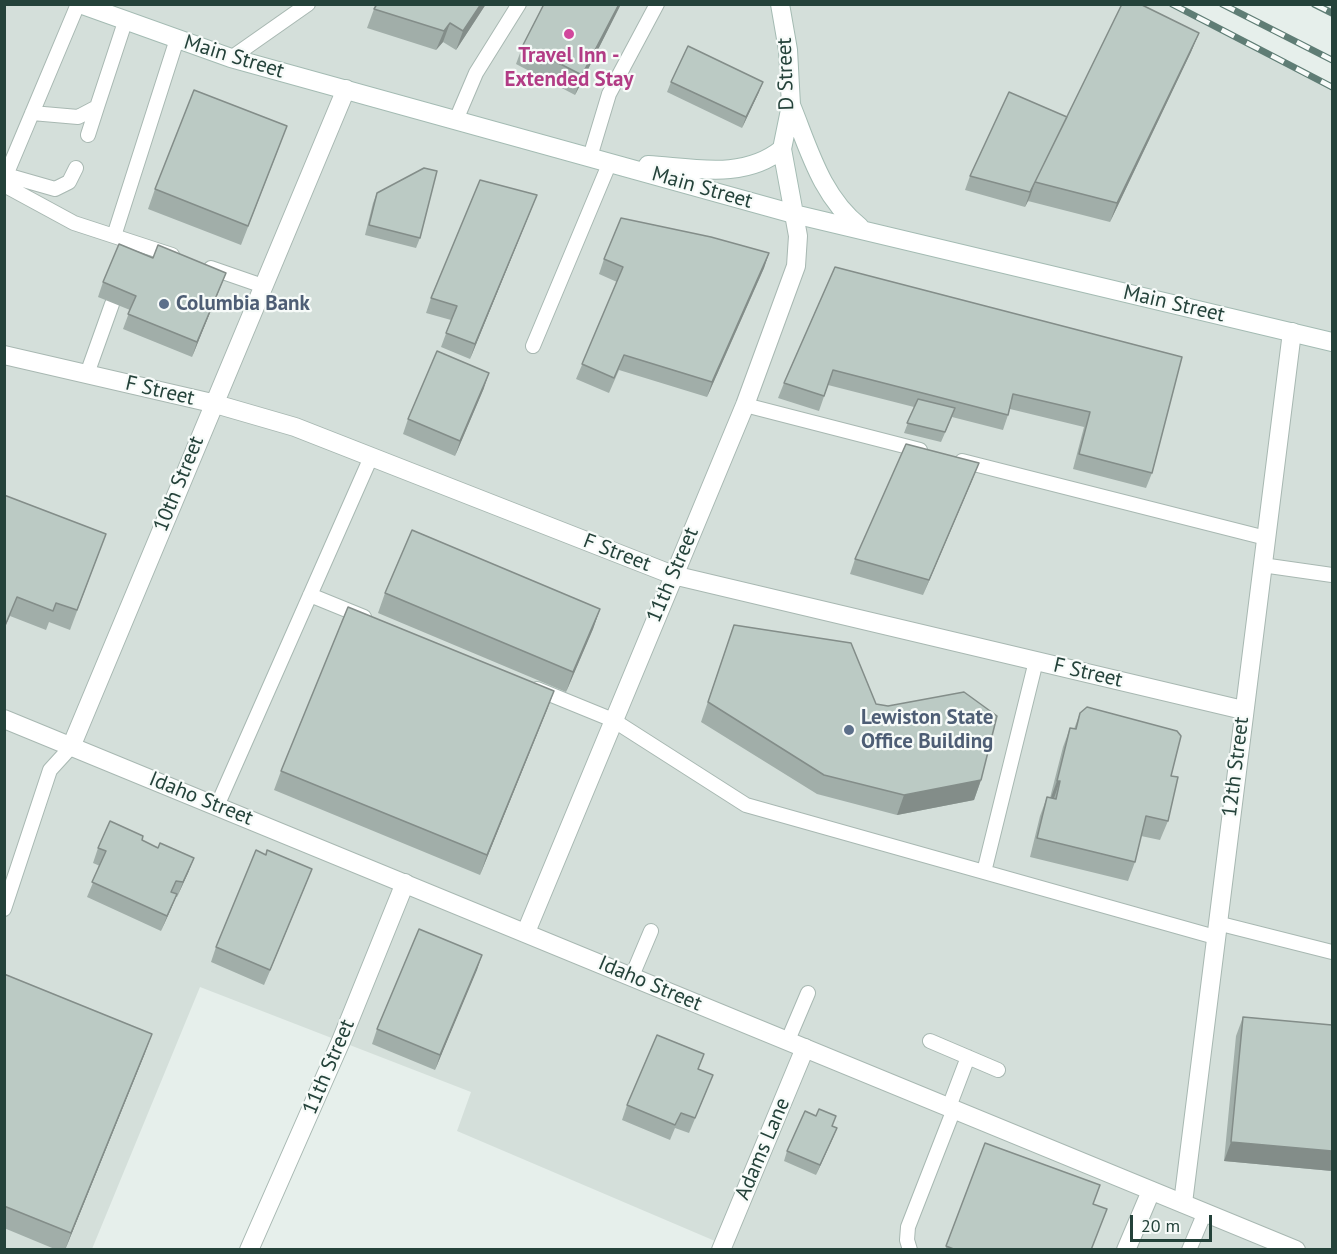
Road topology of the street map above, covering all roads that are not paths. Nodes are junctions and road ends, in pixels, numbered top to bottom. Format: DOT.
graph roads {
  1 [pos="79,4"];
  2 [pos="308,4"];
  3 [pos="519,4"];
  4 [pos="657,4"];
  5 [pos="780,4"];
  6 [pos="125,22"];
  7 [pos="177,39"];
  8 [pos="231,58"];
  9 [pos="346,89"];
  10 [pos="791,105"];
  11 [pos="97,107"];
  12 [pos="32,113"];
  13 [pos="456,120"];
  14 [pos="88,135"];
  15 [pos="782,149"];
  16 [pos="590,157"];
  17 [pos="610,162"];
  18 [pos="76,168"];
  19 [pos="5,180"];
  20 [pos="794,214"];
  21 [pos="864,230"];
  22 [pos="114,236"];
  23 [pos="263,286"];
  24 [pos="112,304"];
  25 [pos="1292,332"];
  26 [pos="1332,342"];
  27 [pos="533,346"];
  28 [pos="4,355"];
  29 [pos="87,374"];
  30 [pos="213,403"];
  31 [pos="745,405"];
  32 [pos="371,457"];
  33 [pos="1266,538"];
  34 [pos="1262,565"];
  35 [pos="673,575"];
  36 [pos="1332,575"];
  37 [pos="310,595"];
  38 [pos="375,621"];
  39 [pos="1036,661"];
  40 [pos="525,684"];
  41 [pos="1243,710"];
  42 [pos="4,719"];
  43 [pos="613,720"];
  44 [pos="71,747"];
  45 [pos="217,806"];
  46 [pos="984,872"];
  47 [pos="405,883"];
  48 [pos="4,909"];
  49 [pos="1216,930"];
  50 [pos="651,931"];
  51 [pos="526,932"];
  52 [pos="1332,952"];
  53 [pos="632,976"];
  54 [pos="808,993"];
  55 [pos="788,1040"];
  56 [pos="930,1041"];
  57 [pos="806,1048"];
  58 [pos="968,1057"];
  59 [pos="998,1070"];
  60 [pos="951,1108"];
  61 [pos="1151,1191"];
  62 [pos="1182,1203"];
  63 [pos="1204,1212"];
  64 [pos="249,1250"];
  65 [pos="721,1250"];
  66 [pos="910,1250"];
  67 [pos="1126,1250"];
  68 [pos="1189,1250"];
  69 [pos="1296,1250"];
  1 -- 6 [label="street, Main Street"];
  1 -- 12 [label="lane"];
  2 -- 8 [label="lane"];
  3 -- 13 [label="lane"];
  4 -- 16 [label="lane"];
  5 -- 10 [label="street, D Street"];
  6 -- 7 [label="street, Main Street"];
  6 -- 11 [label="lane"];
  7 -- 8 [label="street, Main Street"];
  7 -- 22 [label="lane"];
  8 -- 9 [label="street, Main Street"];
  9 -- 13 [label="street, Main Street"];
  9 -- 23 [label="street, 10th Street"];
  10 -- 15 [label="street, D Street"];
  10 -- 21 [label="street"];
  11 -- 12 [label="lane"];
  11 -- 14 [label="lane"];
  12 -- 19 [label="lane"];
  13 -- 16 [label="street, Main Street"];
  15 -- 17 [label="street"];
  15 -- 20 [label="street, D Street"];
  16 -- 17 [label="street, Main Street"];
  17 -- 20 [label="street, Main Street"];
  17 -- 27 [label="lane"];
  18 -- 19 [label="lane"];
  19 -- 22 [label="lane"];
  20 -- 21 [label="street, Main Street"];
  20 -- 31 [label="street, 11th Street"];
  21 -- 25 [label="street, Main Street"];
  22 -- 23 [label="lane"];
  23 -- 30 [label="street, 10th Street"];
  24 -- 29 [label="lane"];
  25 -- 26 [label="street, Main Street"];
  25 -- 33 [label="street, 12th Street"];
  28 -- 29 [label="street, F Street"];
  29 -- 30 [label="street, F Street"];
  30 -- 32 [label="street, F Street"];
  30 -- 44 [label="street, 10th Street"];
  31 -- 33 [label="lane"];
  31 -- 35 [label="street, 11th Street"];
  32 -- 35 [label="street, F Street"];
  32 -- 37 [label="lane"];
  33 -- 34 [label="street, 12th Street"];
  34 -- 36 [label="lane"];
  34 -- 41 [label="street, 12th Street"];
  35 -- 39 [label="street, F Street"];
  35 -- 43 [label="street, 11th Street"];
  37 -- 38 [label="lane"];
  37 -- 45 [label="lane"];
  39 -- 41 [label="street, F Street"];
  39 -- 46 [label="lane"];
  40 -- 43 [label="lane"];
  41 -- 49 [label="street, 12th Street"];
  42 -- 44 [label="street, Idaho Street"];
  43 -- 46 [label="lane"];
  43 -- 51 [label="street, 11th Street"];
  44 -- 45 [label="street, Idaho Street"];
  44 -- 48 [label="lane"];
  45 -- 47 [label="street, Idaho Street"];
  46 -- 49 [label="lane"];
  47 -- 51 [label="street, Idaho Street"];
  47 -- 64 [label="street, 11th Street"];
  49 -- 52 [label="lane"];
  49 -- 62 [label="street, 12th Street"];
  50 -- 53 [label="lane"];
  51 -- 53 [label="street, Idaho Street"];
  53 -- 55 [label="street, Idaho Street"];
  54 -- 55 [label="lane"];
  55 -- 57 [label="street, Idaho Street"];
  56 -- 58 [label="lane"];
  57 -- 60 [label="street, Idaho Street"];
  57 -- 65 [label="street, Adams Lane"];
  58 -- 59 [label="lane"];
  58 -- 60 [label="lane"];
  60 -- 61 [label="street, Idaho Street"];
  60 -- 66 [label="lane"];
  61 -- 62 [label="street, Idaho Street"];
  61 -- 67 [label="street"];
  62 -- 63 [label="street, Idaho Street"];
  63 -- 68 [label="lane"];
  63 -- 69 [label="street, Idaho Street"];
}
